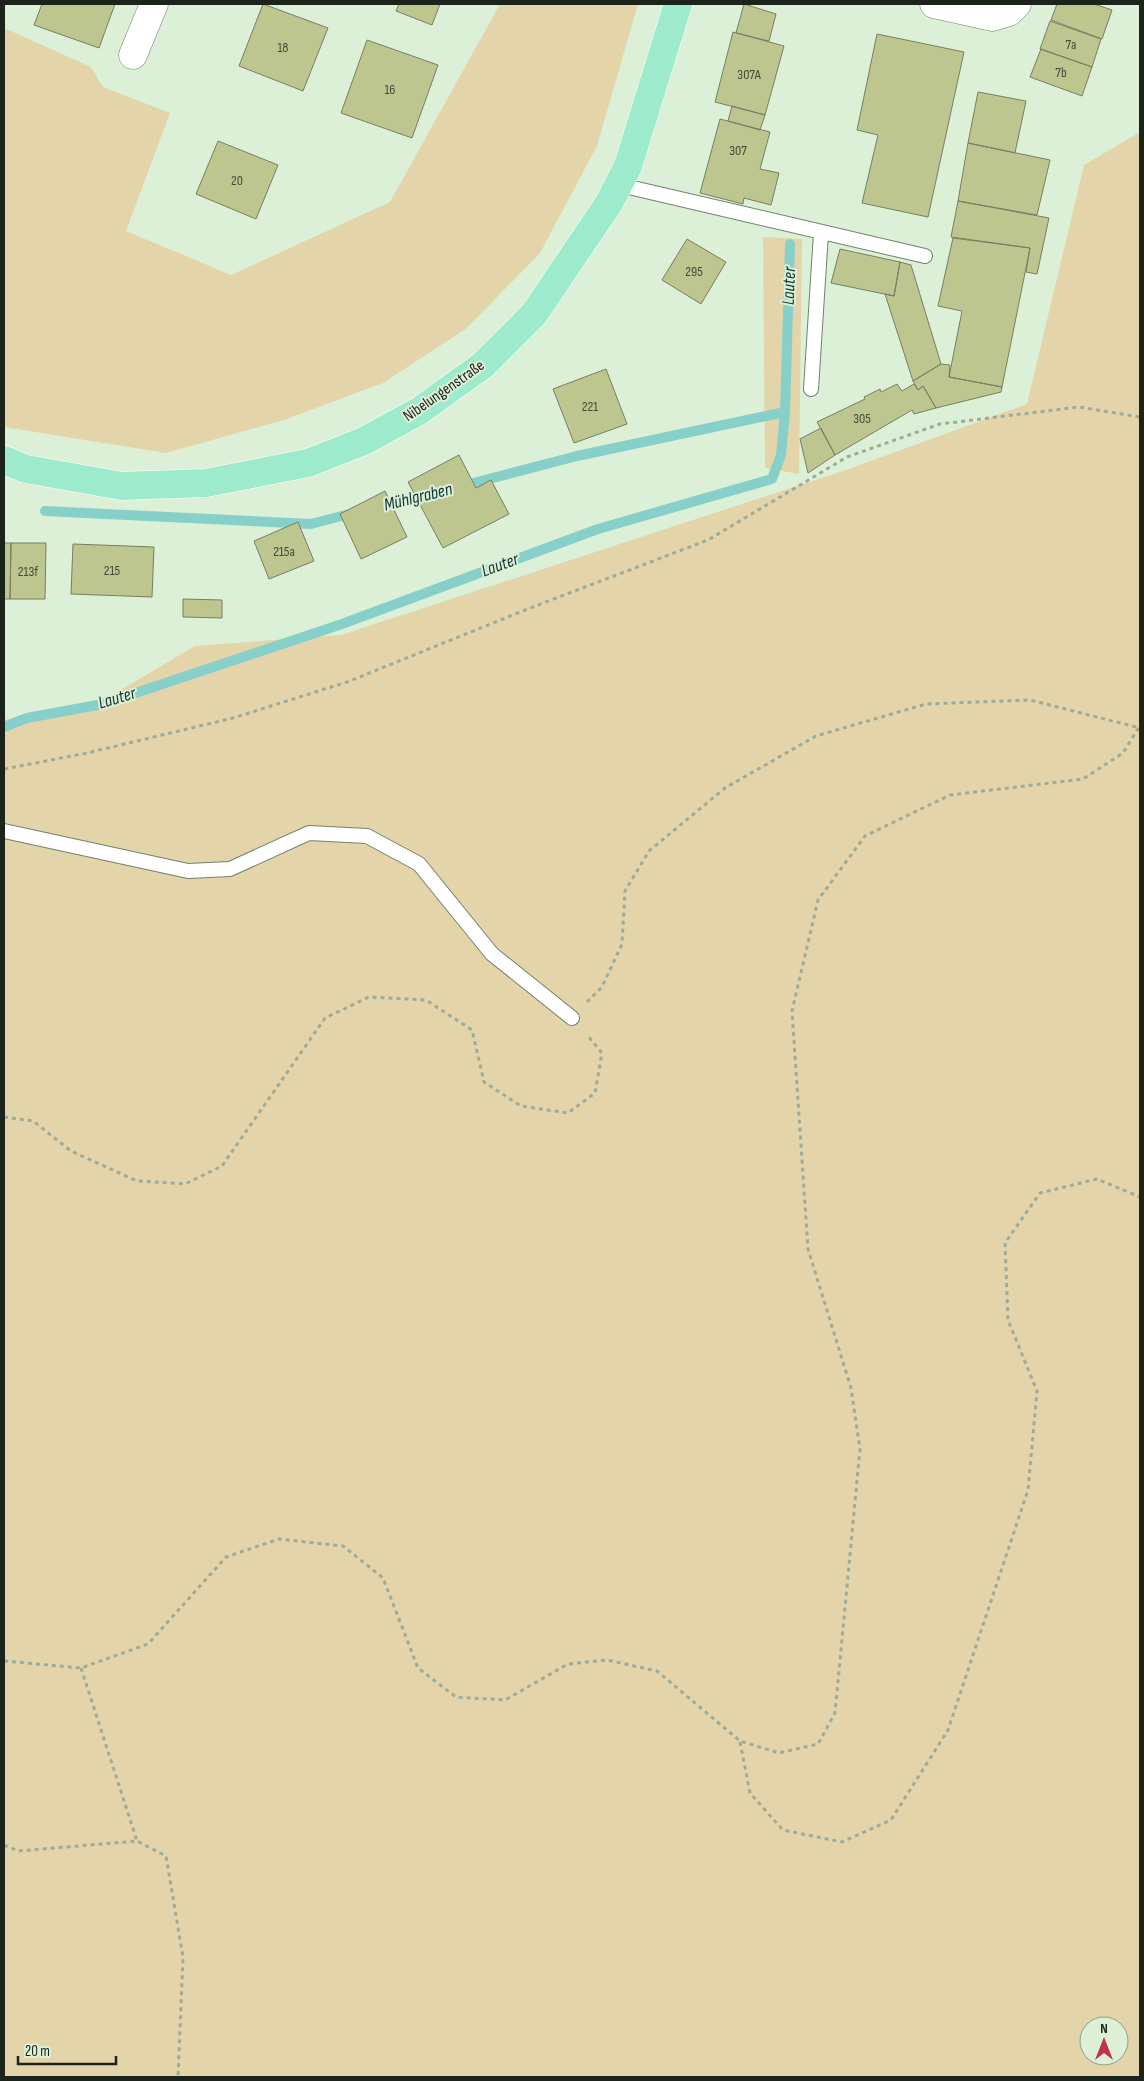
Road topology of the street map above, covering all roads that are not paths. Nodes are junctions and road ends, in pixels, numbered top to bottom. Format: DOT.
graph roads {
  1 [pos="154,4"];
  2 [pos="678,4"];
  3 [pos="934,4"];
  4 [pos="1017,4"];
  5 [pos="132,55"];
  6 [pos="620,185"];
  7 [pos="821,233"];
  8 [pos="924,256"];
  9 [pos="811,389"];
  10 [pos="4,460"];
  11 [pos="4,831"];
  12 [pos="572,1018"];
  1 -- 5 [label="street"];
  2 -- 6 [label="main road, Nibelungenstraße"];
  3 -- 4 [label="street"];
  6 -- 7 [label="lane"];
  6 -- 10 [label="main road, Nibelungenstraße"];
  7 -- 8 [label="lane"];
  7 -- 9 [label="lane"];
  11 -- 12 [label="lane"];
}
